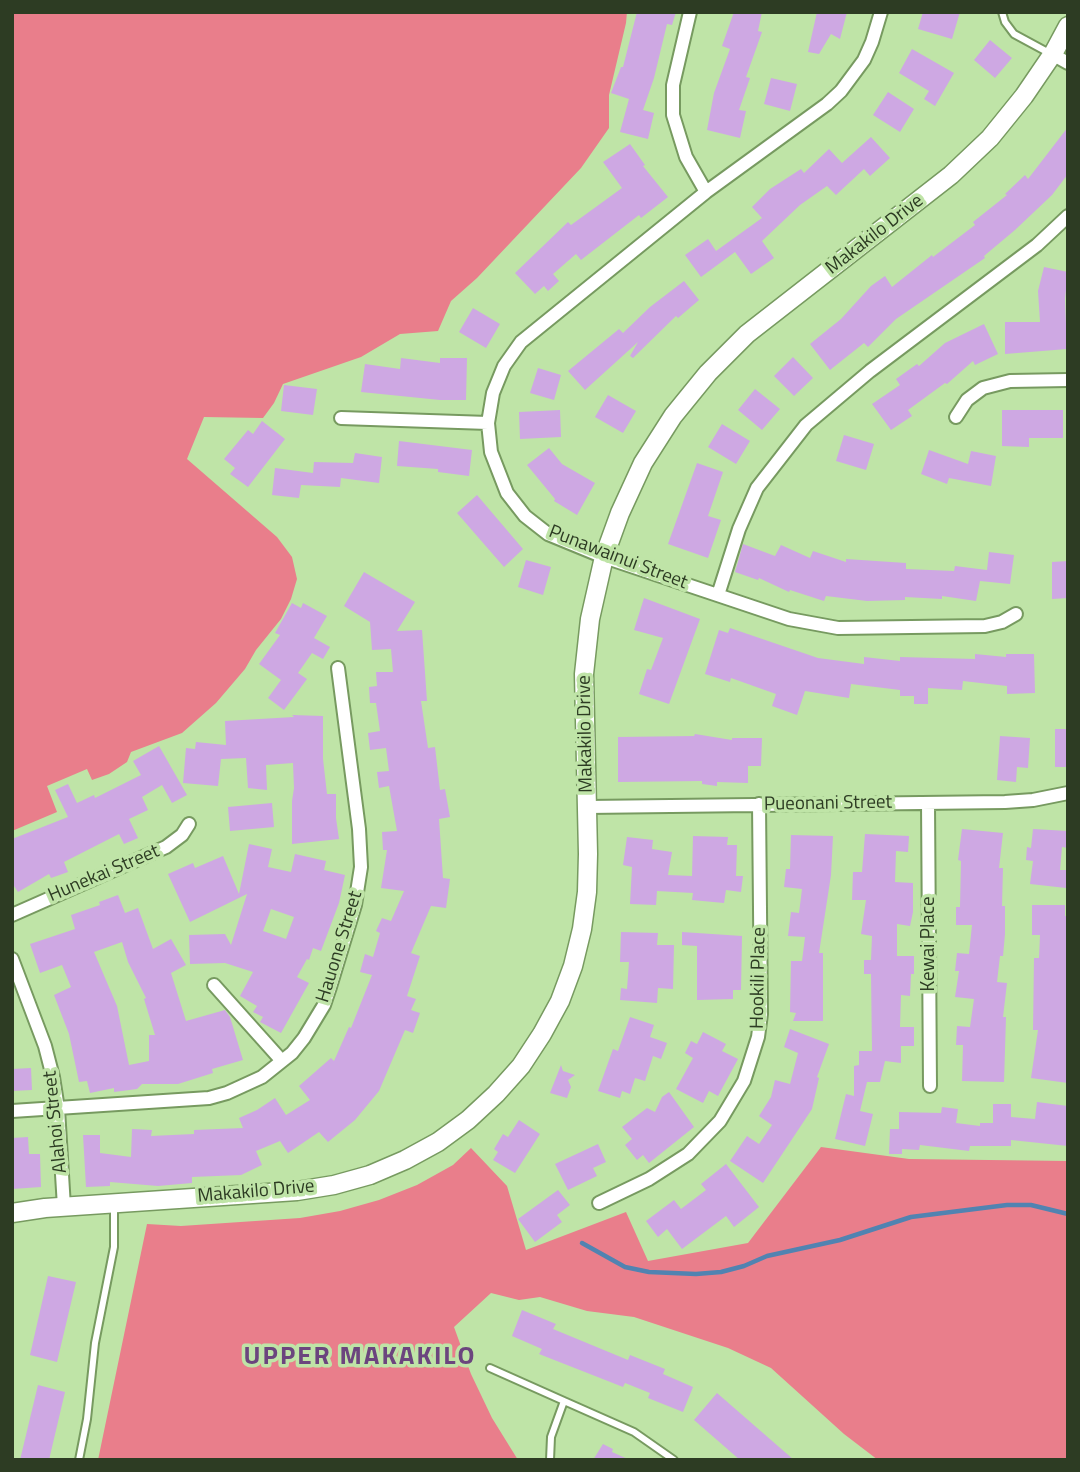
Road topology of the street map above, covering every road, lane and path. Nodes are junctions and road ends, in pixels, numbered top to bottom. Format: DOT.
graph roads {
  1 [pos="690,12"];
  2 [pos="881,12"];
  3 [pos="1002,12"];
  4 [pos="1068,26"];
  5 [pos="1060,59"];
  6 [pos="706,192"];
  7 [pos="1068,216"];
  8 [pos="1068,380"];
  9 [pos="956,417"];
  10 [pos="341,418"];
  11 [pos="488,423"];
  12 [pos="604,557"];
  13 [pos="718,594"];
  14 [pos="1016,614"];
  15 [pos="338,668"];
  16 [pos="1068,793"];
  17 [pos="928,803"];
  18 [pos="759,804"];
  19 [pos="587,807"];
  20 [pos="190,824"];
  21 [pos="12,915"];
  22 [pos="12,959"];
  23 [pos="214,985"];
  24 [pos="282,1061"];
  25 [pos="930,1086"];
  26 [pos="58,1109"];
  27 [pos="12,1111"];
  28 [pos="114,1203"];
  29 [pos="599,1203"];
  30 [pos="64,1207"];
  31 [pos="12,1213"];
  32 [pos="490,1368"];
  33 [pos="564,1401"];
  34 [pos="79,1460"];
  35 [pos="550,1460"];
  36 [pos="674,1460"];
  1 -- 6 [label="street"];
  2 -- 6 [label="street, Punawainui Street"];
  3 -- 5 [label="lane"];
  4 -- 5 [label="street, Makakilo Drive"];
  5 -- 12 [label="street, Makakilo Drive"];
  6 -- 11 [label="street, Punawainui Street"];
  7 -- 13 [label="street"];
  8 -- 9 [label="street"];
  10 -- 11 [label="street"];
  11 -- 12 [label="street, Punawainui Street"];
  12 -- 13 [label="street, Punawainui Street"];
  12 -- 19 [label="street, Makakilo Drive"];
  13 -- 14 [label="street, Punawainui Street"];
  15 -- 24 [label="street, Hauone Street"];
  16 -- 17 [label="street, Pueonani Street"];
  17 -- 18 [label="street, Pueonani Street"];
  17 -- 25 [label="street, Kewai Place"];
  18 -- 19 [label="street, Pueonani Street"];
  18 -- 29 [label="street, Hookili Place"];
  19 -- 28 [label="street, Makakilo Drive"];
  20 -- 21 [label="street, Hunekai Street"];
  22 -- 26 [label="street, Alahoi Street"];
  23 -- 24 [label="street"];
  24 -- 26 [label="street, Hauone Street"];
  26 -- 27 [label="street, Hauone Street"];
  26 -- 30 [label="street, Alahoi Street"];
  28 -- 30 [label="street, Makakilo Drive"];
  28 -- 34 [label="lane"];
  30 -- 31 [label="street, Makakilo Drive"];
  32 -- 33 [label="lane"];
  33 -- 35 [label="lane"];
  33 -- 36 [label="lane"];
}
